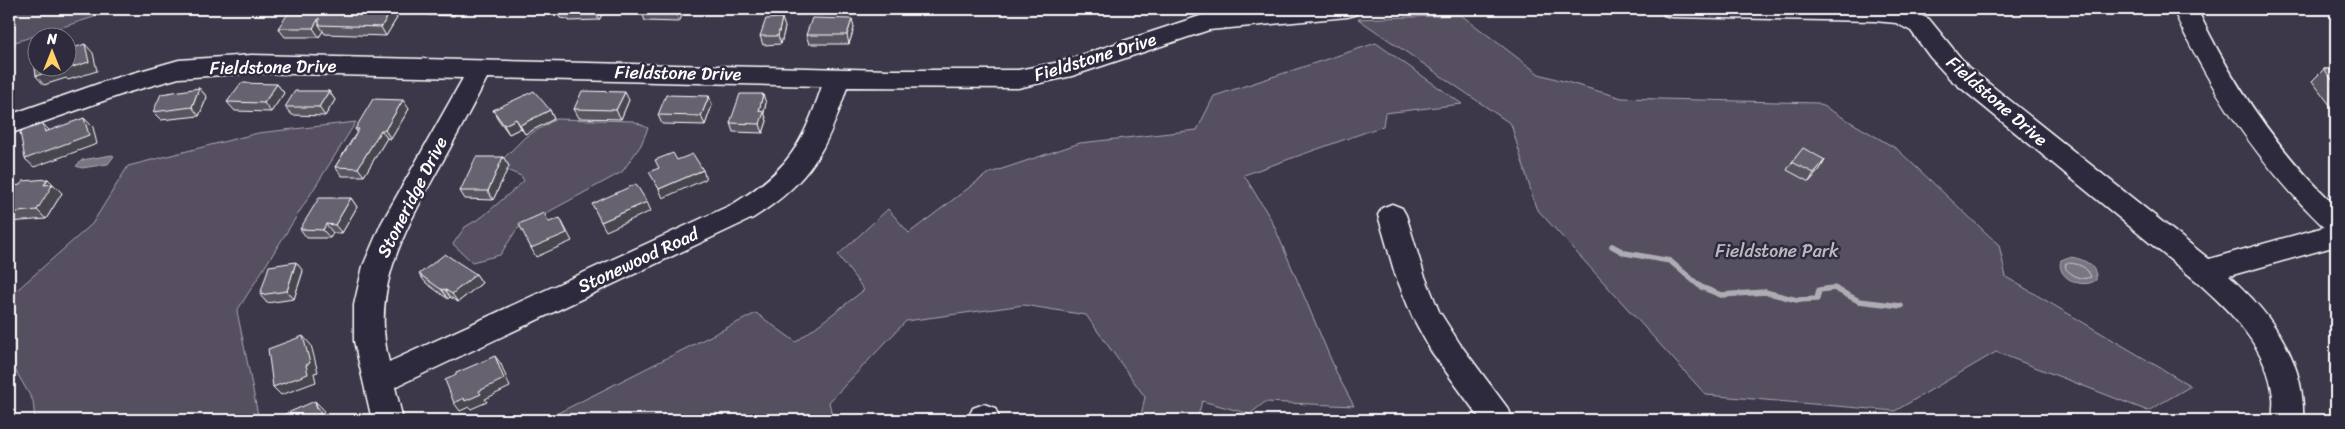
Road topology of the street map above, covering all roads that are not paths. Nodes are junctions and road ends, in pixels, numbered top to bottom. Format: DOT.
graph roads {
  1 [pos="1347,9"];
  2 [pos="1672,9"];
  3 [pos="2185,9"];
  4 [pos="480,69"];
  5 [pos="837,77"];
  6 [pos="9,125"];
  7 [pos="1392,215"];
  8 [pos="2336,222"];
  9 [pos="2336,235"];
  10 [pos="2205,272"];
  11 [pos="378,381"];
  12 [pos="388,420"];
  13 [pos="1498,420"];
  14 [pos="2288,420"];
  1 -- 5 [label="street, Fieldstone Drive"];
  2 -- 10 [label="street, Fieldstone Drive"];
  3 -- 8 [label="street"];
  4 -- 5 [label="street, Fieldstone Drive"];
  4 -- 6 [label="street, Fieldstone Drive"];
  4 -- 11 [label="street, Stoneridge Drive"];
  5 -- 11 [label="street, Stonewood Road"];
  7 -- 13 [label="street"];
  9 -- 10 [label="street"];
  10 -- 14 [label="street, Fieldstone Drive"];
  11 -- 12 [label="street, Stoneridge Drive"];
}
